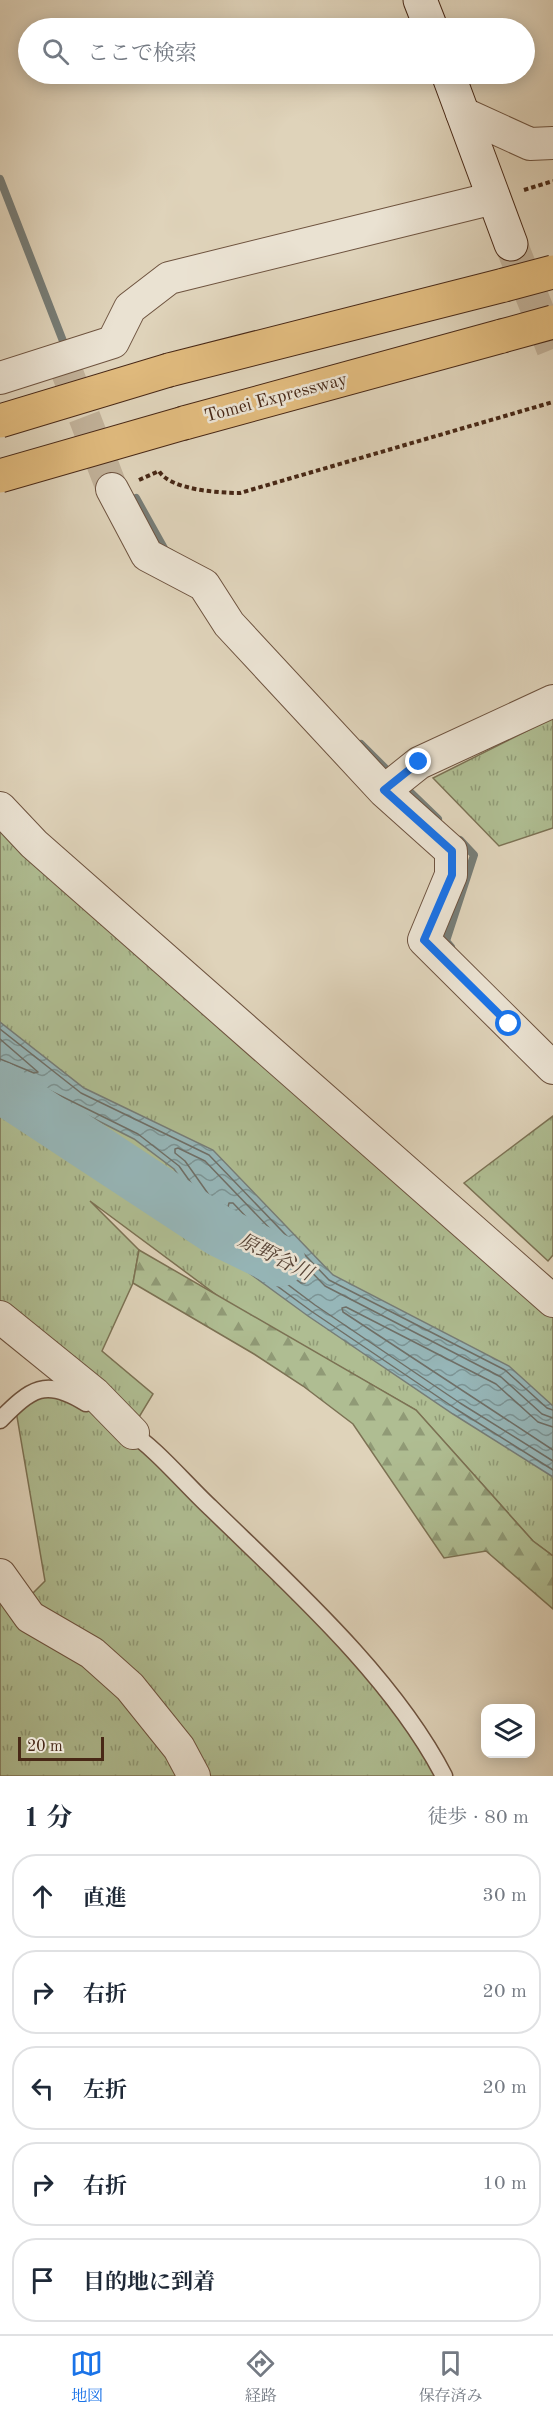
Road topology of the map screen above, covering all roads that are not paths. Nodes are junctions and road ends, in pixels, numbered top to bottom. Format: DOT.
graph roads {
  1 [pos="420,0"];
  2 [pos="427,18"];
  3 [pos="452,84"];
  4 [pos="462,113"];
  5 [pos="553,143"];
  6 [pos="494,198"];
  7 [pos="512,244"];
  8 [pos="553,272"];
  9 [pos="553,322"];
  10 [pos="0,378"];
  11 [pos="0,421"];
  12 [pos="0,476"];
  13 [pos="113,491"];
  14 [pos="553,701"];
  15 [pos="384,790"];
  16 [pos="0,808"];
  17 [pos="553,1068"];
  18 [pos="553,1301"];
  19 [pos="0,1317"];
  20 [pos="0,1420"];
  21 [pos="133,1433"];
  22 [pos="0,1575"];
  23 [pos="194,1776"];
  24 [pos="444,1776"];
  1 -- 2 [label="street"];
  3 -- 4 [label="street"];
  4 -- 5 [label="street"];
  4 -- 6 [label="street"];
  6 -- 7 [label="street"];
  6 -- 10 [label="street"];
  8 -- 11 [label="highway, bridge"];
  9 -- 12 [label="highway, Tomei Expressway, bridge"];
  13 -- 15 [label="street"];
  14 -- 15 [label="street"];
  15 -- 17 [label="street"];
  16 -- 18 [label="street"];
  19 -- 21 [label="street"];
  20 -- 21 [label="lane"];
  21 -- 24 [label="lane"];
  22 -- 23 [label="street"];
}
